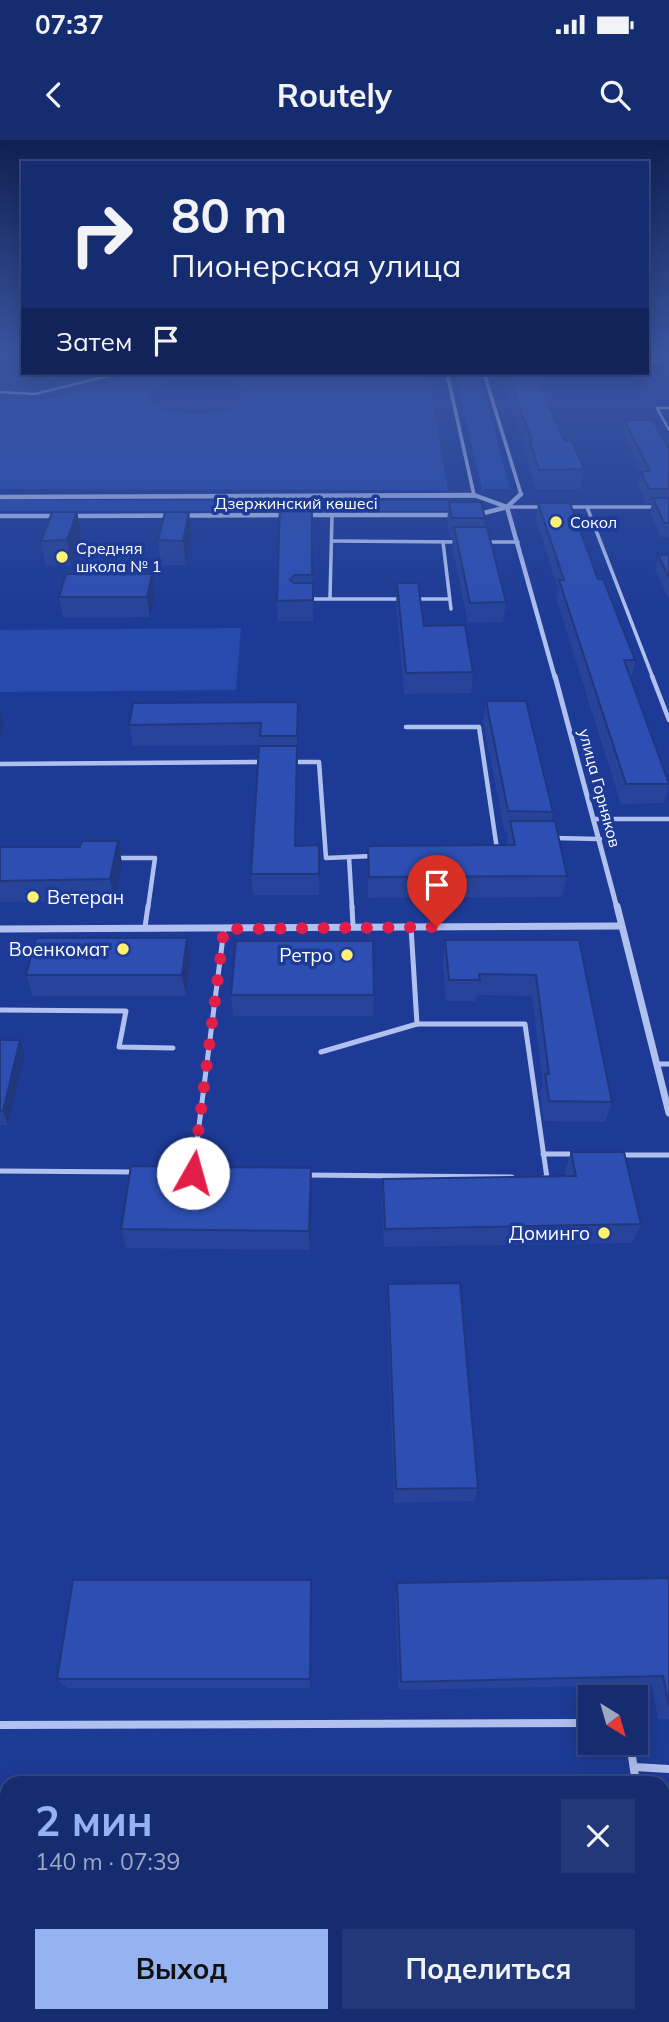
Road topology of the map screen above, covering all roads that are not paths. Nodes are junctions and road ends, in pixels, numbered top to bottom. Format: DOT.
graph roads {
  1 [pos="462,439"];
  2 [pos="504,439"];
  3 [pos="474,495"];
  4 [pos="0,497"];
  5 [pos="669,506"];
  6 [pos="507,507"];
  7 [pos="547,507"];
  8 [pos="560,507"];
  9 [pos="587,507"];
  10 [pos="332,515"];
  11 [pos="0,516"];
  12 [pos="332,541"];
  13 [pos="443,542"];
  14 [pos="468,542"];
  15 [pos="481,542"];
  16 [pos="518,542"];
  17 [pos="295,598"];
  18 [pos="330,598"];
  19 [pos="449,599"];
  20 [pos="451,609"];
  21 [pos="669,720"];
  22 [pos="406,727"];
  23 [pos="264,762"];
  24 [pos="278,762"];
  25 [pos="0,764"];
  26 [pos="595,819"];
  27 [pos="669,819"];
  28 [pos="495,837"];
  29 [pos="508,837"];
  30 [pos="547,838"];
  31 [pos="600,839"];
  32 [pos="498,853"];
  33 [pos="376,856"];
  34 [pos="349,857"];
  35 [pos="103,858"];
  36 [pos="621,926"];
  37 [pos="145,927"];
  38 [pos="353,927"];
  39 [pos="411,927"];
  40 [pos="0,929"];
  41 [pos="224,929"];
  42 [pos="0,1010"];
  43 [pos="417,1024"];
  44 [pos="173,1048"];
  45 [pos="321,1052"];
  46 [pos="657,1064"];
  47 [pos="669,1064"];
  48 [pos="669,1113"];
  49 [pos="543,1154"];
  50 [pos="585,1154"];
  51 [pos="613,1154"];
  52 [pos="669,1155"];
  53 [pos="0,1171"];
  54 [pos="138,1172"];
  55 [pos="179,1173"];
  56 [pos="193,1173"];
  57 [pos="206,1173"];
  58 [pos="302,1175"];
  59 [pos="520,1177"];
  60 [pos="533,1177"];
  61 [pos="578,1724"];
  62 [pos="0,1725"];
  63 [pos="632,1755"];
  64 [pos="634,1767"];
  65 [pos="669,1769"];
  66 [pos="635,1776"];
  1 -- 3 [label="street"];
  2 -- 6 [label="street"];
  3 -- 4 [label="street, Дзержинский көшесі"];
  3 -- 6 [label="street"];
  5 -- 9 [label="lane"];
  6 -- 7 [label="lane"];
  6 -- 10 [label="street, Дзержинский көшесі"];
  6 -- 16 [label="street, улица Горняков"];
  8 -- 9 [label="lane"];
  9 -- 21 [label="lane"];
  10 -- 11 [label="street, Дзержинский көшесі"];
  10 -- 12 [label="lane"];
  12 -- 13 [label="lane"];
  12 -- 18 [label="lane"];
  13 -- 14 [label="lane"];
  13 -- 19 [label="lane"];
  15 -- 16 [label="lane"];
  16 -- 26 [label="street, улица Горняков"];
  17 -- 18 [label="lane"];
  18 -- 19 [label="lane"];
  19 -- 20 [label="lane"];
  22 -- 28 [label="lane"];
  23 -- 25 [label="lane"];
  24 -- 34 [label="lane"];
  26 -- 27 [label="lane"];
  26 -- 31 [label="street, улица Горняков"];
  28 -- 29 [label="lane"];
  28 -- 32 [label="lane"];
  30 -- 31 [label="lane"];
  31 -- 36 [label="street, улица Горняков"];
  33 -- 34 [label="lane"];
  34 -- 38 [label="lane"];
  35 -- 37 [label="lane"];
  36 -- 39 [label="street"];
  36 -- 46 [label="street, улица Горняков"];
  37 -- 40 [label="street"];
  37 -- 41 [label="street"];
  38 -- 39 [label="street"];
  38 -- 41 [label="street"];
  39 -- 43 [label="lane"];
  41 -- 56 [label="lane"];
  42 -- 44 [label="lane"];
  43 -- 45 [label="lane"];
  43 -- 49 [label="lane"];
  46 -- 47 [label="lane"];
  46 -- 48 [label="street, улица Горняков"];
  49 -- 50 [label="lane"];
  49 -- 60 [label="lane"];
  51 -- 52 [label="lane"];
  53 -- 54 [label="lane"];
  55 -- 56 [label="lane"];
  56 -- 57 [label="lane"];
  58 -- 59 [label="lane"];
  61 -- 62 [label="lane"];
  63 -- 64 [label="lane"];
  64 -- 65 [label="lane"];
  64 -- 66 [label="lane"];
}
